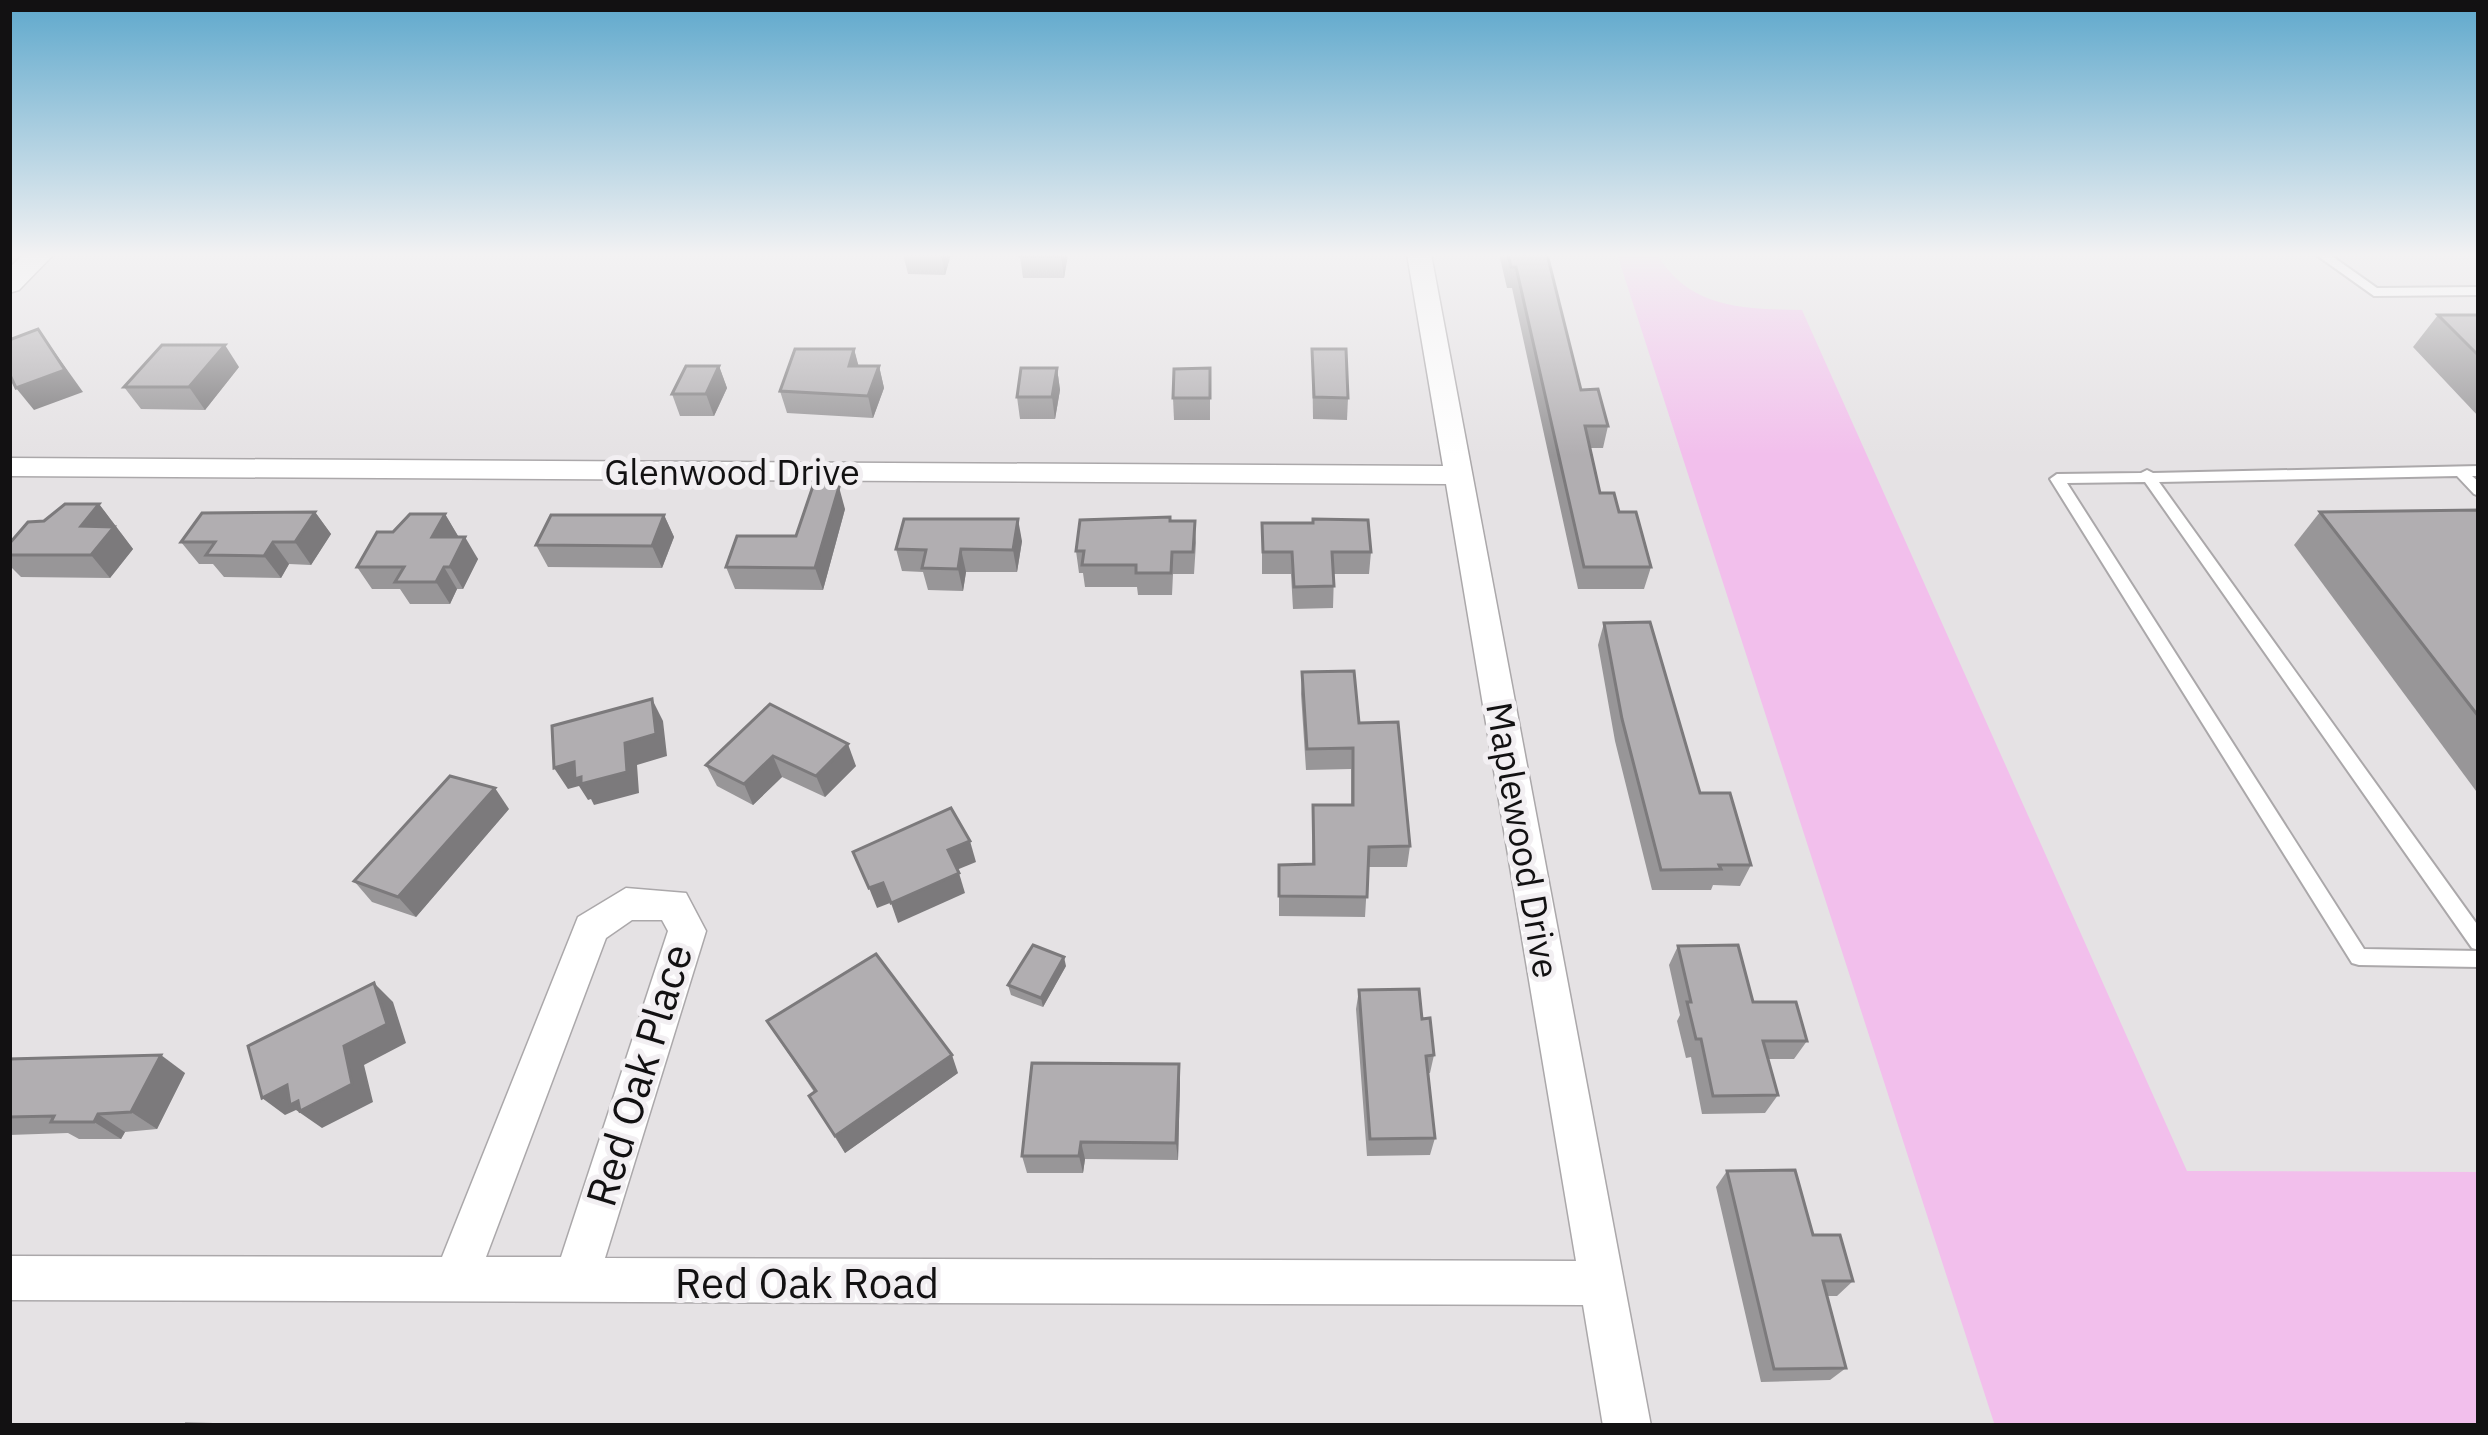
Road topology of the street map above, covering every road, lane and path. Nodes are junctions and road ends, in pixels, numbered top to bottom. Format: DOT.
graph roads {
  1 [pos="1430,321"];
  2 [pos="9,467"];
  3 [pos="2460,471"];
  4 [pos="2479,471"];
  5 [pos="1456,475"];
  6 [pos="2147,475"];
  7 [pos="2479,490"];
  8 [pos="2479,942"];
  9 [pos="2479,959"];
  10 [pos="9,1278"];
  11 [pos="454,1282"];
  12 [pos="574,1283"];
  13 [pos="1604,1283"];
  14 [pos="1627,1426"];
  1 -- 5 [label="street, Maplewood Drive"];
  2 -- 5 [label="street, Glenwood Drive"];
  3 -- 4 [label="lane"];
  3 -- 6 [label="lane"];
  3 -- 7 [label="lane"];
  5 -- 13 [label="street, Maplewood Drive"];
  6 -- 8 [label="lane"];
  6 -- 9 [label="lane"];
  10 -- 11 [label="street, Red Oak Road"];
  11 -- 12 [label="street, Red Oak Road"];
  11 -- 12 [label="street, Red Oak Place"];
  12 -- 13 [label="street, Red Oak Road"];
  13 -- 14 [label="street, Maplewood Drive"];
}
